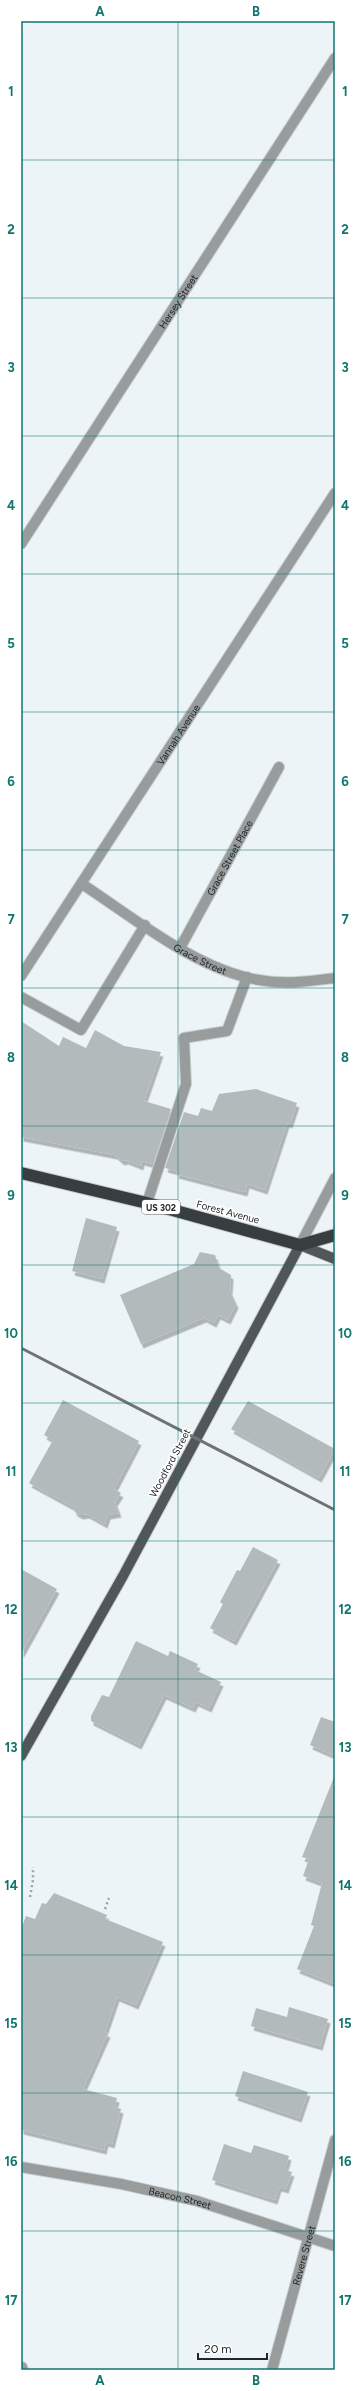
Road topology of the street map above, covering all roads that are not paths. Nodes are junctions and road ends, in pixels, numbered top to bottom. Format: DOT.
graph roads {
  1 [pos="335,58"];
  2 [pos="335,493"];
  3 [pos="21,544"];
  4 [pos="279,767"];
  5 [pos="82,884"];
  6 [pos="146,925"];
  7 [pos="180,948"];
  8 [pos="21,976"];
  9 [pos="247,977"];
  10 [pos="335,978"];
  11 [pos="21,997"];
  12 [pos="21,1173"];
  13 [pos="335,1178"];
  14 [pos="147,1203"];
  15 [pos="335,1235"];
  16 [pos="300,1245"];
  17 [pos="335,1259"];
  18 [pos="21,1756"];
  19 [pos="335,2140"];
  20 [pos="21,2167"];
  21 [pos="308,2236"];
  22 [pos="335,2246"];
  23 [pos="272,2370"];
  1 -- 3 [label="street, Hersey Street"];
  2 -- 5 [label="street, Vannah Avenue"];
  4 -- 7 [label="street, Grace Street Place"];
  5 -- 6 [label="street, Grace Street"];
  5 -- 8 [label="street, Vannah Avenue"];
  6 -- 7 [label="street, Grace Street"];
  6 -- 11 [label="street"];
  7 -- 9 [label="street, Grace Street"];
  9 -- 10 [label="street, Grace Street"];
  9 -- 14 [label="street"];
  12 -- 14 [label="highway, Forest Avenue / US 302"];
  13 -- 16 [label="street, Woodford Street"];
  14 -- 16 [label="highway, Forest Avenue / US 302"];
  15 -- 16 [label="highway"];
  16 -- 17 [label="main road"];
  16 -- 18 [label="main road, Woodford Street"];
  19 -- 21 [label="street, Revere Street"];
  20 -- 21 [label="street, Beacon Street"];
  21 -- 22 [label="street, Beacon Street"];
  21 -- 23 [label="street, Revere Street"];
}
